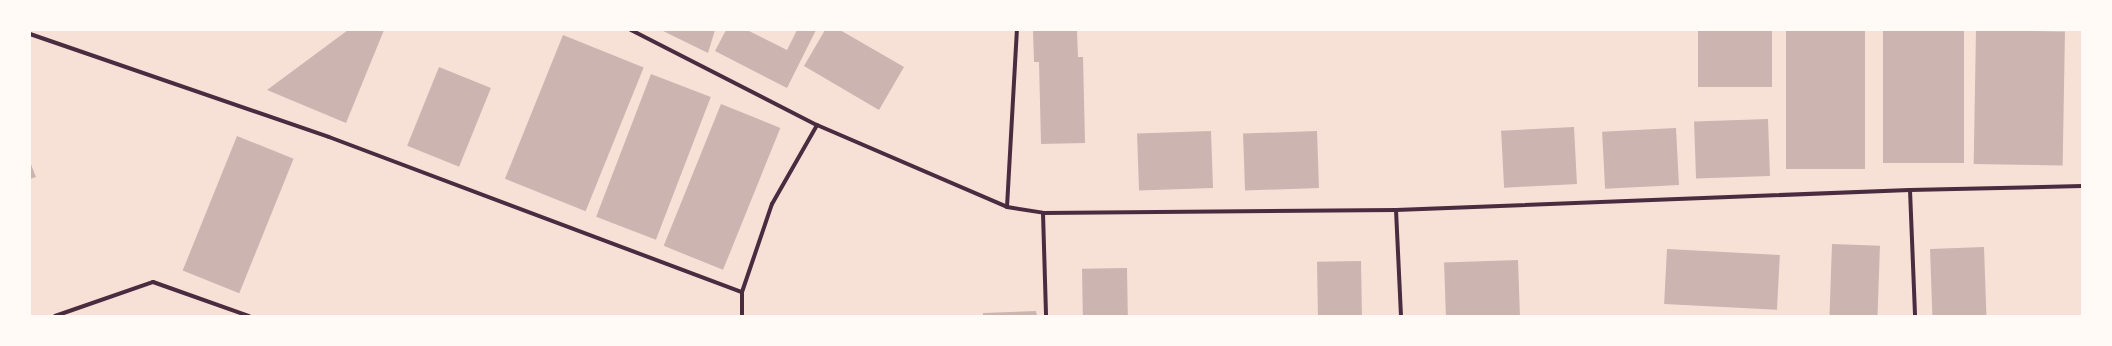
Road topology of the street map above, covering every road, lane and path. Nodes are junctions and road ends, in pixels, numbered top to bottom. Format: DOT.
graph roads {
  1 [pos="631,30"];
  2 [pos="1017,30"];
  3 [pos="30,34"];
  4 [pos="817,125"];
  5 [pos="2082,186"];
  6 [pos="1910,190"];
  7 [pos="1007,206"];
  8 [pos="1396,210"];
  9 [pos="1043,213"];
  10 [pos="742,292"];
  11 [pos="55,316"];
  12 [pos="249,316"];
  13 [pos="742,316"];
  14 [pos="1046,316"];
  15 [pos="1401,316"];
  16 [pos="1915,316"];
  1 -- 4 [label="street"];
  2 -- 7 [label="street"];
  3 -- 10 [label="street"];
  4 -- 7 [label="street"];
  4 -- 10 [label="street"];
  5 -- 6 [label="street"];
  6 -- 8 [label="street"];
  6 -- 16 [label="street"];
  7 -- 9 [label="street"];
  8 -- 9 [label="street"];
  8 -- 15 [label="street"];
  9 -- 14 [label="street"];
  10 -- 13 [label="street"];
  11 -- 12 [label="street"];
}
